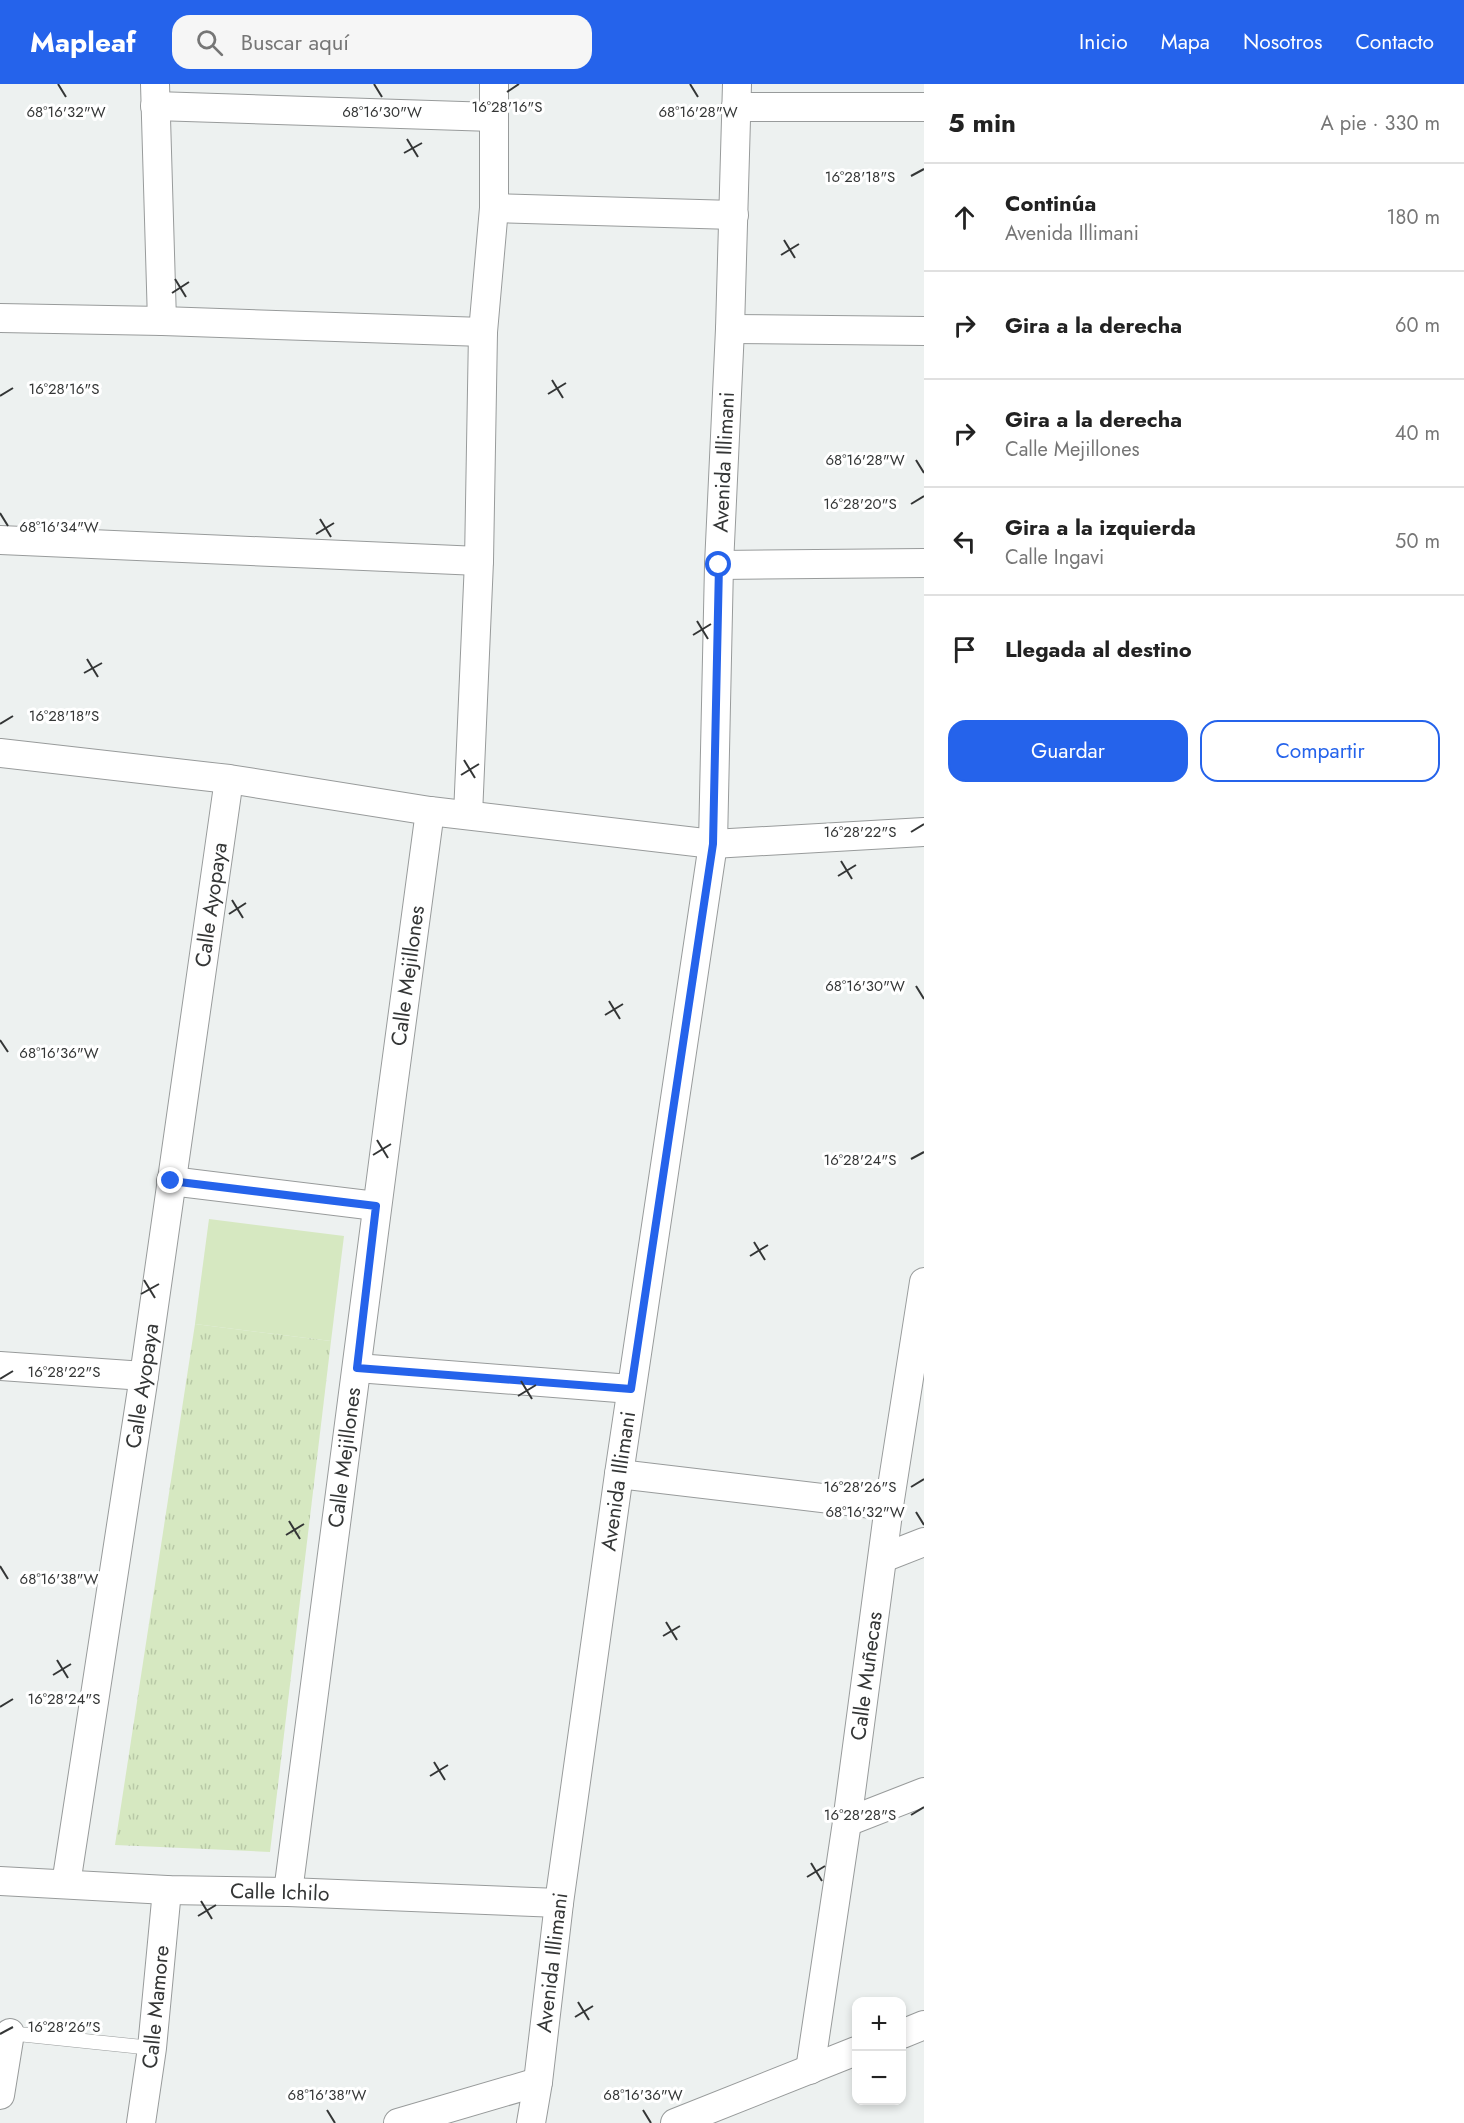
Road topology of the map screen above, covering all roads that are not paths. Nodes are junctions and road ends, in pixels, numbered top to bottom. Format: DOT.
graph roads {
  1 [pos="494,84"];
  2 [pos="155,95"];
  3 [pos="736,95"];
  4 [pos="924,107"];
  5 [pos="494,117"];
  6 [pos="494,208"];
  7 [pos="734,215"];
  8 [pos="0,318"];
  9 [pos="162,321"];
  10 [pos="730,330"];
  11 [pos="924,331"];
  12 [pos="483,332"];
  13 [pos="0,540"];
  14 [pos="479,561"];
  15 [pos="924,563"];
  16 [pos="719,565"];
  17 [pos="0,753"];
  18 [pos="229,779"];
  19 [pos="430,811"];
  20 [pos="468,815"];
  21 [pos="924,832"];
  22 [pos="713,844"];
  23 [pos="171,1181"];
  24 [pos="376,1206"];
  25 [pos="924,1282"];
  26 [pos="0,1366"];
  27 [pos="357,1368"];
  28 [pos="144,1376"];
  29 [pos="631,1389"];
  30 [pos="618,1474"];
  31 [pos="889,1506"];
  32 [pos="924,1542"];
  33 [pos="883,1558"];
  34 [pos="924,1792"];
  35 [pos="847,1822"];
  36 [pos="0,1881"];
  37 [pos="66,1884"];
  38 [pos="167,1890"];
  39 [pos="288,1892"];
  40 [pos="559,1903"];
  41 [pos="924,2025"];
  42 [pos="906,2032"];
  43 [pos="5,2033"];
  44 [pos="152,2048"];
  45 [pos="852,2053"];
  46 [pos="810,2070"];
  47 [pos="538,2082"];
  48 [pos="0,2095"];
  49 [pos="141,2123"];
  50 [pos="398,2123"];
  51 [pos="531,2123"];
  52 [pos="675,2123"];
  1 -- 5 [label="street"];
  2 -- 5 [label="street"];
  2 -- 9 [label="street"];
  3 -- 4 [label="street"];
  3 -- 7 [label="street, Avenida Illimani"];
  5 -- 6 [label="street"];
  6 -- 7 [label="street"];
  6 -- 12 [label="street"];
  7 -- 10 [label="street, Avenida Illimani"];
  8 -- 9 [label="street"];
  9 -- 12 [label="street"];
  10 -- 11 [label="street"];
  10 -- 16 [label="street, Avenida Illimani"];
  12 -- 14 [label="street"];
  13 -- 14 [label="street"];
  14 -- 20 [label="street"];
  15 -- 16 [label="street"];
  16 -- 22 [label="street, Avenida Illimani"];
  17 -- 18 [label="street"];
  18 -- 19 [label="street"];
  18 -- 23 [label="street, Calle Ayopaya"];
  19 -- 20 [label="street"];
  19 -- 24 [label="street, Calle Mejillones"];
  20 -- 22 [label="street"];
  21 -- 22 [label="street"];
  22 -- 29 [label="street, Avenida Illimani"];
  23 -- 24 [label="street"];
  23 -- 28 [label="street, Calle Ayopaya"];
  24 -- 27 [label="street, Calle Mejillones"];
  25 -- 31 [label="street, Calle Muñecas"];
  26 -- 28 [label="street"];
  27 -- 29 [label="street"];
  27 -- 39 [label="street, Calle Mejillones"];
  28 -- 37 [label="street, Calle Ayopaya"];
  29 -- 30 [label="street, Avenida Illimani"];
  30 -- 31 [label="street"];
  30 -- 40 [label="street, Avenida Illimani"];
  31 -- 33 [label="street, Calle Muñecas"];
  32 -- 33 [label="street"];
  33 -- 35 [label="street, Calle Muñecas"];
  34 -- 35 [label="street"];
  35 -- 46 [label="street, Calle Muñecas"];
  36 -- 37 [label="street, Calle Ichilo"];
  37 -- 38 [label="street, Calle Ichilo"];
  38 -- 39 [label="street, Calle Ichilo"];
  38 -- 44 [label="street, Calle Mamore"];
  39 -- 40 [label="street, Calle Ichilo"];
  40 -- 47 [label="street, Avenida Illimani"];
  41 -- 42 [label="street"];
  43 -- 44 [label="lane"];
  43 -- 48 [label="street"];
  44 -- 49 [label="street, Calle Mamore"];
  45 -- 46 [label="street"];
  46 -- 52 [label="street"];
  47 -- 50 [label="street"];
  47 -- 51 [label="street, Avenida Illimani"];
}
